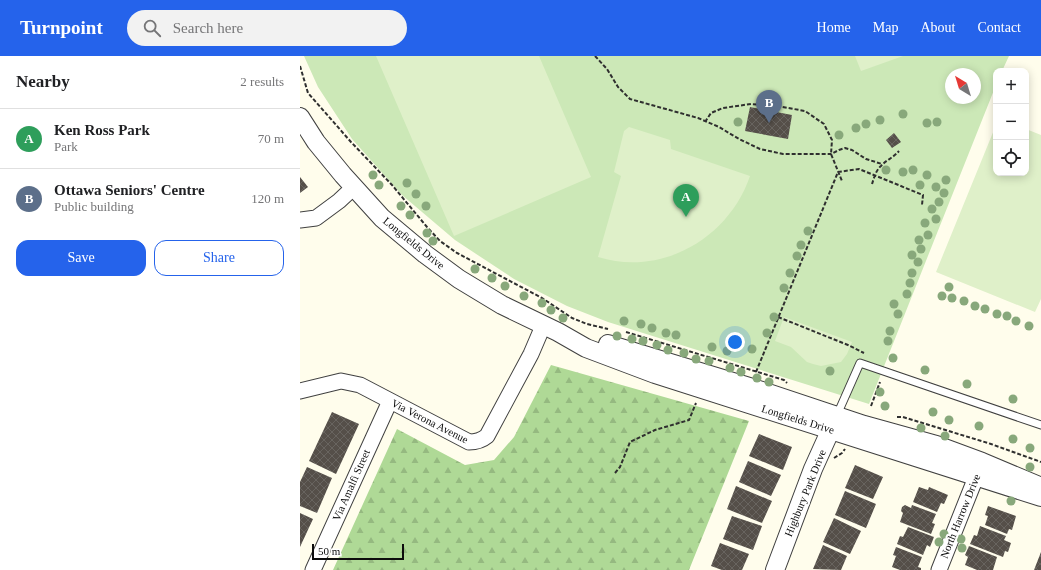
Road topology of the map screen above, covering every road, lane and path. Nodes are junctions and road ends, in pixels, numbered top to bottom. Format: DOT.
graph roads {
  1 [pos="595,56"];
  2 [pos="300,66"];
  3 [pos="300,117"];
  4 [pos="705,122"];
  5 [pos="899,151"];
  6 [pos="831,154"];
  7 [pos="882,164"];
  8 [pos="838,172"];
  9 [pos="875,175"];
  10 [pos="842,180"];
  11 [pos="872,184"];
  12 [pos="354,187"];
  13 [pos="922,205"];
  14 [pos="300,220"];
  15 [pos="778,317"];
  16 [pos="551,329"];
  17 [pos="615,330"];
  18 [pos="622,332"];
  19 [pos="864,353"];
  20 [pos="756,372"];
  21 [pos="784,380"];
  22 [pos="880,382"];
  23 [pos="300,391"];
  24 [pos="697,400"];
  25 [pos="390,401"];
  26 [pos="871,406"];
  27 [pos="904,417"];
  28 [pos="834,423"];
  29 [pos="1041,425"];
  30 [pos="1041,462"];
  31 [pos="979,469"];
  32 [pos="615,473"];
  33 [pos="1041,487"];
  34 [pos="1041,497"];
  35 [pos="313,570"];
  36 [pos="775,570"];
  37 [pos="939,570"];
  1 -- 4 [label="path"];
  2 -- 17 [label="path"];
  3 -- 12 [label="street, Longfields Drive"];
  4 -- 6 [label="path"];
  4 -- 6 [label="path"];
  5 -- 7 [label="path"];
  6 -- 7 [label="path"];
  6 -- 8 [label="path"];
  7 -- 9 [label="path"];
  8 -- 9 [label="path"];
  8 -- 10 [label="path"];
  8 -- 15 [label="path"];
  9 -- 11 [label="path"];
  9 -- 13 [label="path"];
  12 -- 14 [label="street"];
  12 -- 16 [label="street, Longfields Drive"];
  15 -- 19 [label="path"];
  15 -- 20 [label="path"];
  16 -- 25 [label="street, Via Verona Avenue"];
  16 -- 28 [label="street, Longfields Drive"];
  18 -- 20 [label="path"];
  20 -- 21 [label="path"];
  22 -- 26 [label="path"];
  23 -- 25 [label="street, Via Verona Avenue"];
  24 -- 32 [label="path"];
  25 -- 35 [label="street, Via Amalfi Street"];
  27 -- 30 [label="path"];
  28 -- 29 [label="lane"];
  28 -- 31 [label="street, Longfields Drive"];
  28 -- 36 [label="street, Highbury Park Drive"];
  31 -- 33 [label="street, Longfields Drive"];
  31 -- 34 [label="street, Longfields Drive"];
  31 -- 37 [label="street, North Harrow Drive"];
}
